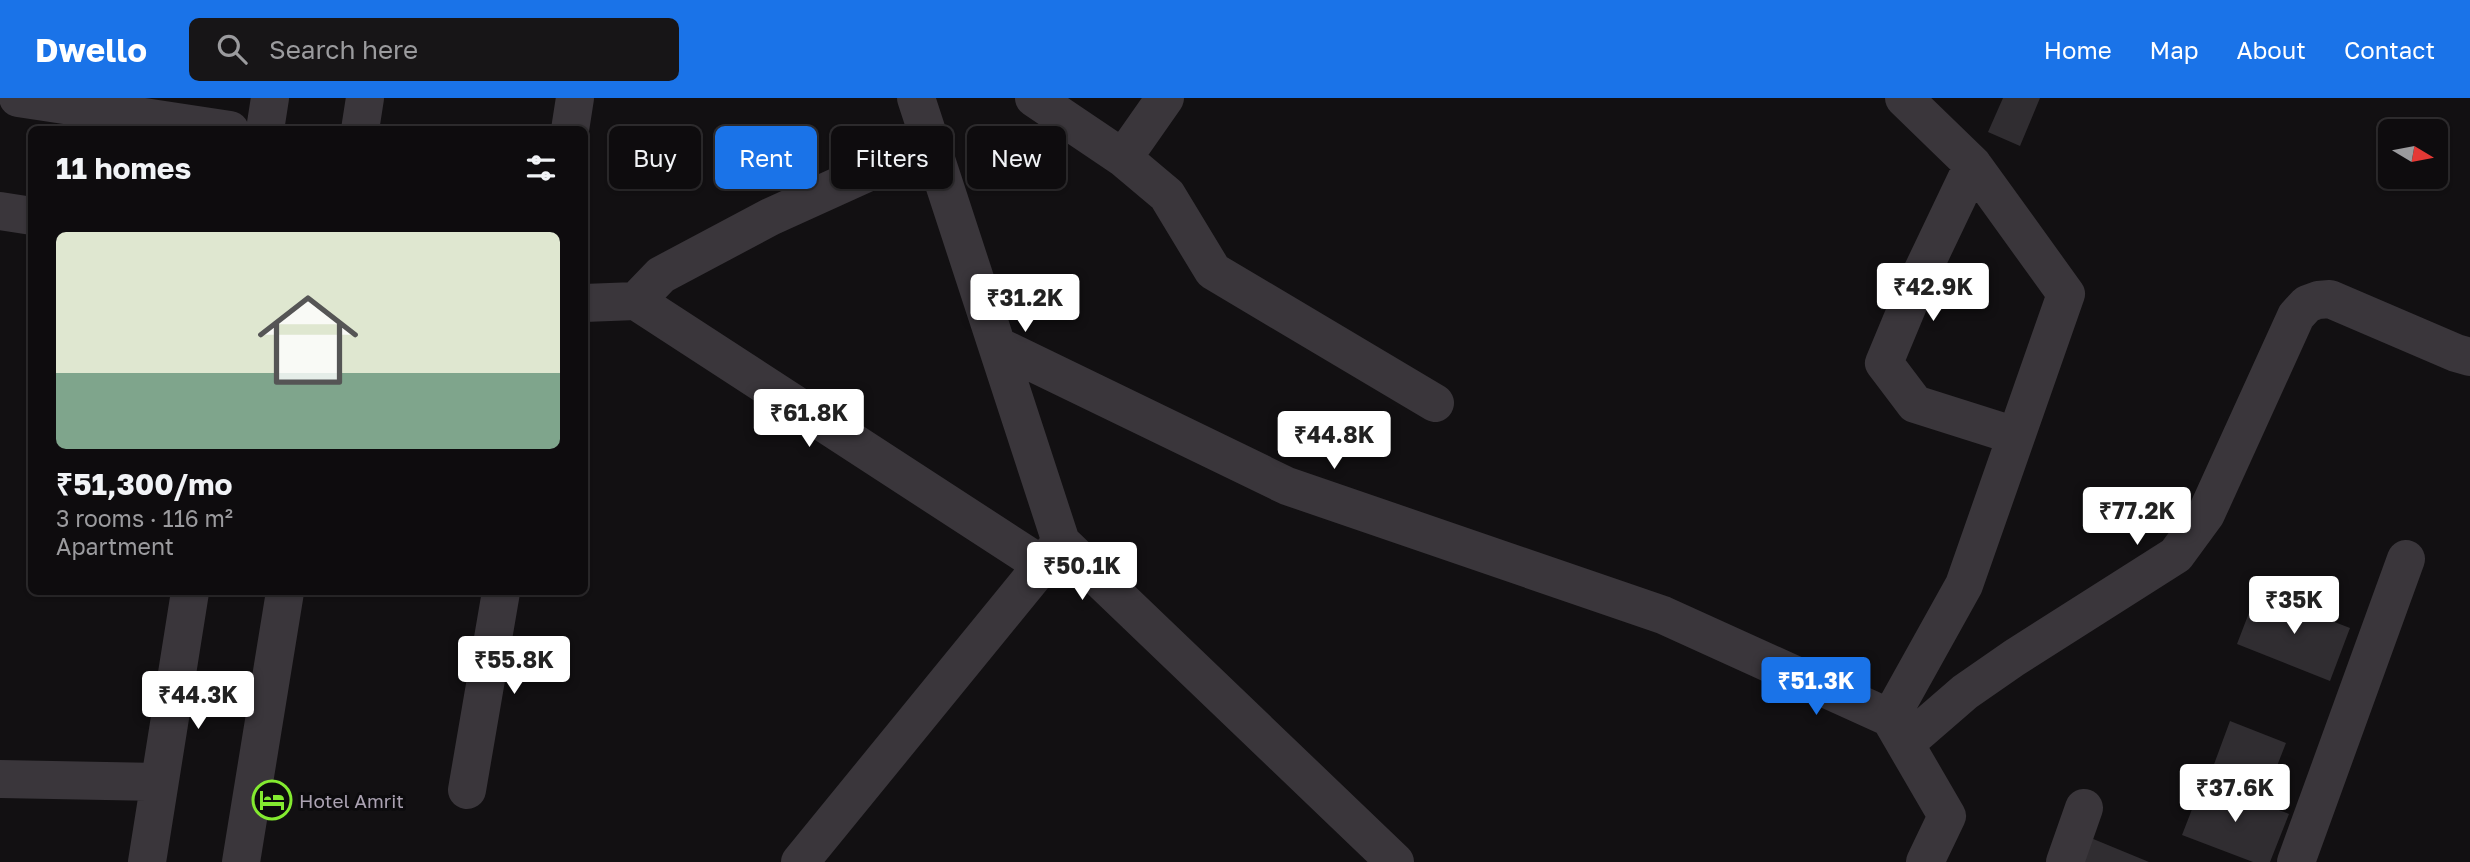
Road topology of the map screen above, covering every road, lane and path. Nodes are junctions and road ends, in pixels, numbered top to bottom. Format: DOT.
graph roads {
  1 [pos="18,98"];
  2 [pos="270,98"];
  3 [pos="365,98"];
  4 [pos="575,98"];
  5 [pos="916,98"];
  6 [pos="1034,98"];
  7 [pos="1165,98"];
  8 [pos="1904,98"];
  9 [pos="204,126"];
  10 [pos="266,126"];
  11 [pos="360,126"];
  12 [pos="571,126"];
  13 [pos="925,126"];
  14 [pos="1123,158"];
  15 [pos="1973,164"];
  16 [pos="832,189"];
  17 [pos="946,189"];
  18 [pos="0,211"];
  19 [pos="28,215"];
  20 [pos="636,300"];
  21 [pos="588,303"];
  22 [pos="998,346"];
  23 [pos="2470,357"];
  24 [pos="1435,402"];
  25 [pos="2016,436"];
  26 [pos="1052,553"];
  27 [pos="2406,559"];
  28 [pos="190,595"];
  29 [pos="285,595"];
  30 [pos="500,595"];
  31 [pos="1898,731"];
  32 [pos="0,779"];
  33 [pos="159,782"];
  34 [pos="467,790"];
  35 [pos="2084,808"];
  36 [pos="147,862"];
  37 [pos="241,862"];
  38 [pos="800,862"];
  39 [pos="1395,862"];
  40 [pos="1924,862"];
  41 [pos="2065,862"];
  42 [pos="2296,862"];
  1 -- 9 [label="street"];
  2 -- 10 [label="street"];
  3 -- 11 [label="street"];
  4 -- 12 [label="street"];
  5 -- 13 [label="street"];
  6 -- 14 [label="street"];
  7 -- 14 [label="street"];
  8 -- 15 [label="street"];
  14 -- 24 [label="street"];
  15 -- 25 [label="street"];
  15 -- 25 [label="street"];
  16 -- 20 [label="street"];
  17 -- 22 [label="street"];
  18 -- 19 [label="street"];
  20 -- 21 [label="street"];
  20 -- 26 [label="street"];
  22 -- 26 [label="street"];
  22 -- 31 [label="street"];
  23 -- 31 [label="street"];
  25 -- 31 [label="street"];
  26 -- 38 [label="street"];
  26 -- 39 [label="street"];
  27 -- 42 [label="street"];
  28 -- 33 [label="street"];
  29 -- 37 [label="street"];
  30 -- 34 [label="street"];
  31 -- 40 [label="street"];
  32 -- 33 [label="street"];
  33 -- 36 [label="street"];
  35 -- 41 [label="street"];
}
